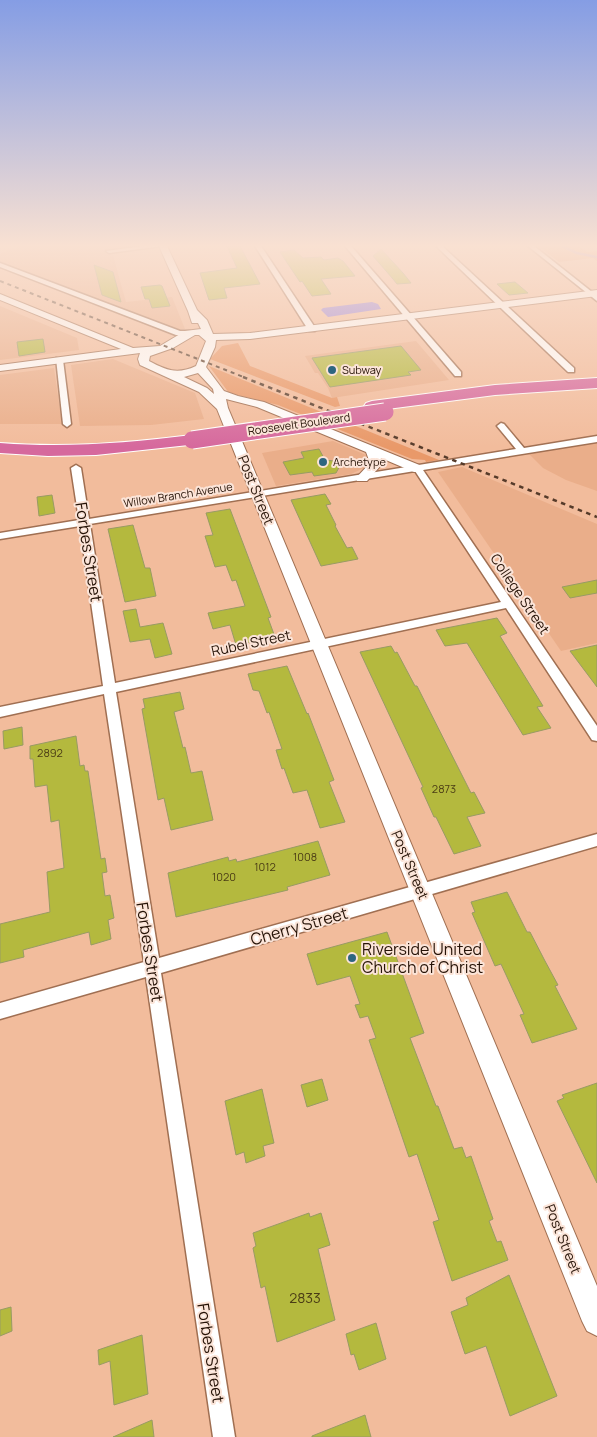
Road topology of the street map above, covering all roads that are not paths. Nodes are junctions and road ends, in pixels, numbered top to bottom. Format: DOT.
graph roads {
  1 [pos="39,313"];
  2 [pos="123,313"];
  3 [pos="194,313"];
  4 [pos="195,313"];
  5 [pos="302,313"];
  6 [pos="406,313"];
  7 [pos="434,313"];
  8 [pos="511,313"];
  9 [pos="409,316"];
  10 [pos="312,328"];
  11 [pos="83,331"];
  12 [pos="191,333"];
  13 [pos="179,335"];
  14 [pos="209,340"];
  15 [pos="166,347"];
  16 [pos="136,350"];
  17 [pos="99,355"];
  18 [pos="58,360"];
  19 [pos="150,367"];
  20 [pos="201,367"];
  21 [pos="0,368"];
  22 [pos="571,370"];
  23 [pos="458,374"];
  24 [pos="168,375"];
  25 [pos="597,383"];
  26 [pos="597,389"];
  27 [pos="220,393"];
  28 [pos="266,406"];
  29 [pos="222,408"];
  30 [pos="378,409"];
  31 [pos="228,423"];
  32 [pos="68,424"];
  33 [pos="501,426"];
  34 [pos="190,436"];
  35 [pos="0,438"];
  36 [pos="597,439"];
  37 [pos="0,448"];
  38 [pos="372,450"];
  39 [pos="522,451"];
  40 [pos="76,468"];
  41 [pos="418,469"];
  42 [pos="362,478"];
  43 [pos="258,494"];
  44 [pos="84,522"];
  45 [pos="0,536"];
  46 [pos="509,604"];
  47 [pos="318,644"];
  48 [pos="110,690"];
  49 [pos="0,712"];
  50 [pos="597,736"];
  51 [pos="597,840"];
  52 [pos="421,891"];
  53 [pos="153,967"];
  54 [pos="0,1011"];
  55 [pos="597,1321"];
  56 [pos="224,1437"];
  1 -- 11 [label="main road"];
  2 -- 13 [label="street"];
  3 -- 12 [label="main road"];
  4 -- 14 [label="main road"];
  5 -- 10 [label="street"];
  6 -- 9 [label="street"];
  7 -- 9 [label="main road"];
  8 -- 22 [label="street"];
  9 -- 10 [label="main road"];
  9 -- 23 [label="street"];
  10 -- 14 [label="main road"];
  11 -- 16 [label="main road"];
  11 -- 17 [label="main road"];
  12 -- 13 [label="main road"];
  12 -- 14 [label="main road"];
  13 -- 15 [label="main road"];
  14 -- 20 [label="main road"];
  15 -- 16 [label="main road"];
  15 -- 19 [label="main road"];
  16 -- 17 [label="main road"];
  17 -- 18 [label="main road"];
  17 -- 19 [label="main road, Post Street"];
  18 -- 21 [label="main road"];
  18 -- 32 [label="street"];
  19 -- 24 [label="main road, Post Street"];
  20 -- 24 [label="main road"];
  20 -- 27 [label="main road"];
  24 -- 29 [label="main road, Post Street"];
  25 -- 30 [label="highway, Roosevelt Boulevard"];
  26 -- 30 [label="highway, Roosevelt Boulevard"];
  27 -- 28 [label="main road"];
  27 -- 29 [label="main road, Post Street"];
  28 -- 31 [label="main road"];
  28 -- 38 [label="main road"];
  29 -- 31 [label="main road, Post Street"];
  30 -- 34 [label="highway, Roosevelt Boulevard, bridge"];
  31 -- 43 [label="main road, Post Street"];
  33 -- 39 [label="street"];
  34 -- 35 [label="highway, Roosevelt Boulevard"];
  34 -- 37 [label="highway, Roosevelt Boulevard"];
  36 -- 39 [label="street, Willow Branch Avenue"];
  38 -- 41 [label="main road"];
  38 -- 42 [label="main road"];
  39 -- 41 [label="street, Willow Branch Avenue"];
  40 -- 44 [label="street, Forbes Street"];
  41 -- 42 [label="street, Willow Branch Avenue"];
  41 -- 46 [label="street, College Street"];
  42 -- 43 [label="street, Willow Branch Avenue"];
  43 -- 44 [label="street, Willow Branch Avenue"];
  43 -- 47 [label="main road, Post Street"];
  44 -- 45 [label="street, Willow Branch Avenue"];
  44 -- 48 [label="street, Forbes Street"];
  46 -- 47 [label="street, Rubel Street"];
  46 -- 50 [label="street, College Street"];
  47 -- 48 [label="street, Rubel Street"];
  47 -- 52 [label="main road, Post Street"];
  48 -- 49 [label="street, Rubel Street"];
  48 -- 53 [label="street, Forbes Street"];
  51 -- 52 [label="street, Cherry Street"];
  52 -- 53 [label="street, Cherry Street"];
  52 -- 55 [label="main road, Post Street"];
  53 -- 54 [label="street, Cherry Street"];
  53 -- 56 [label="street, Forbes Street"];
}
